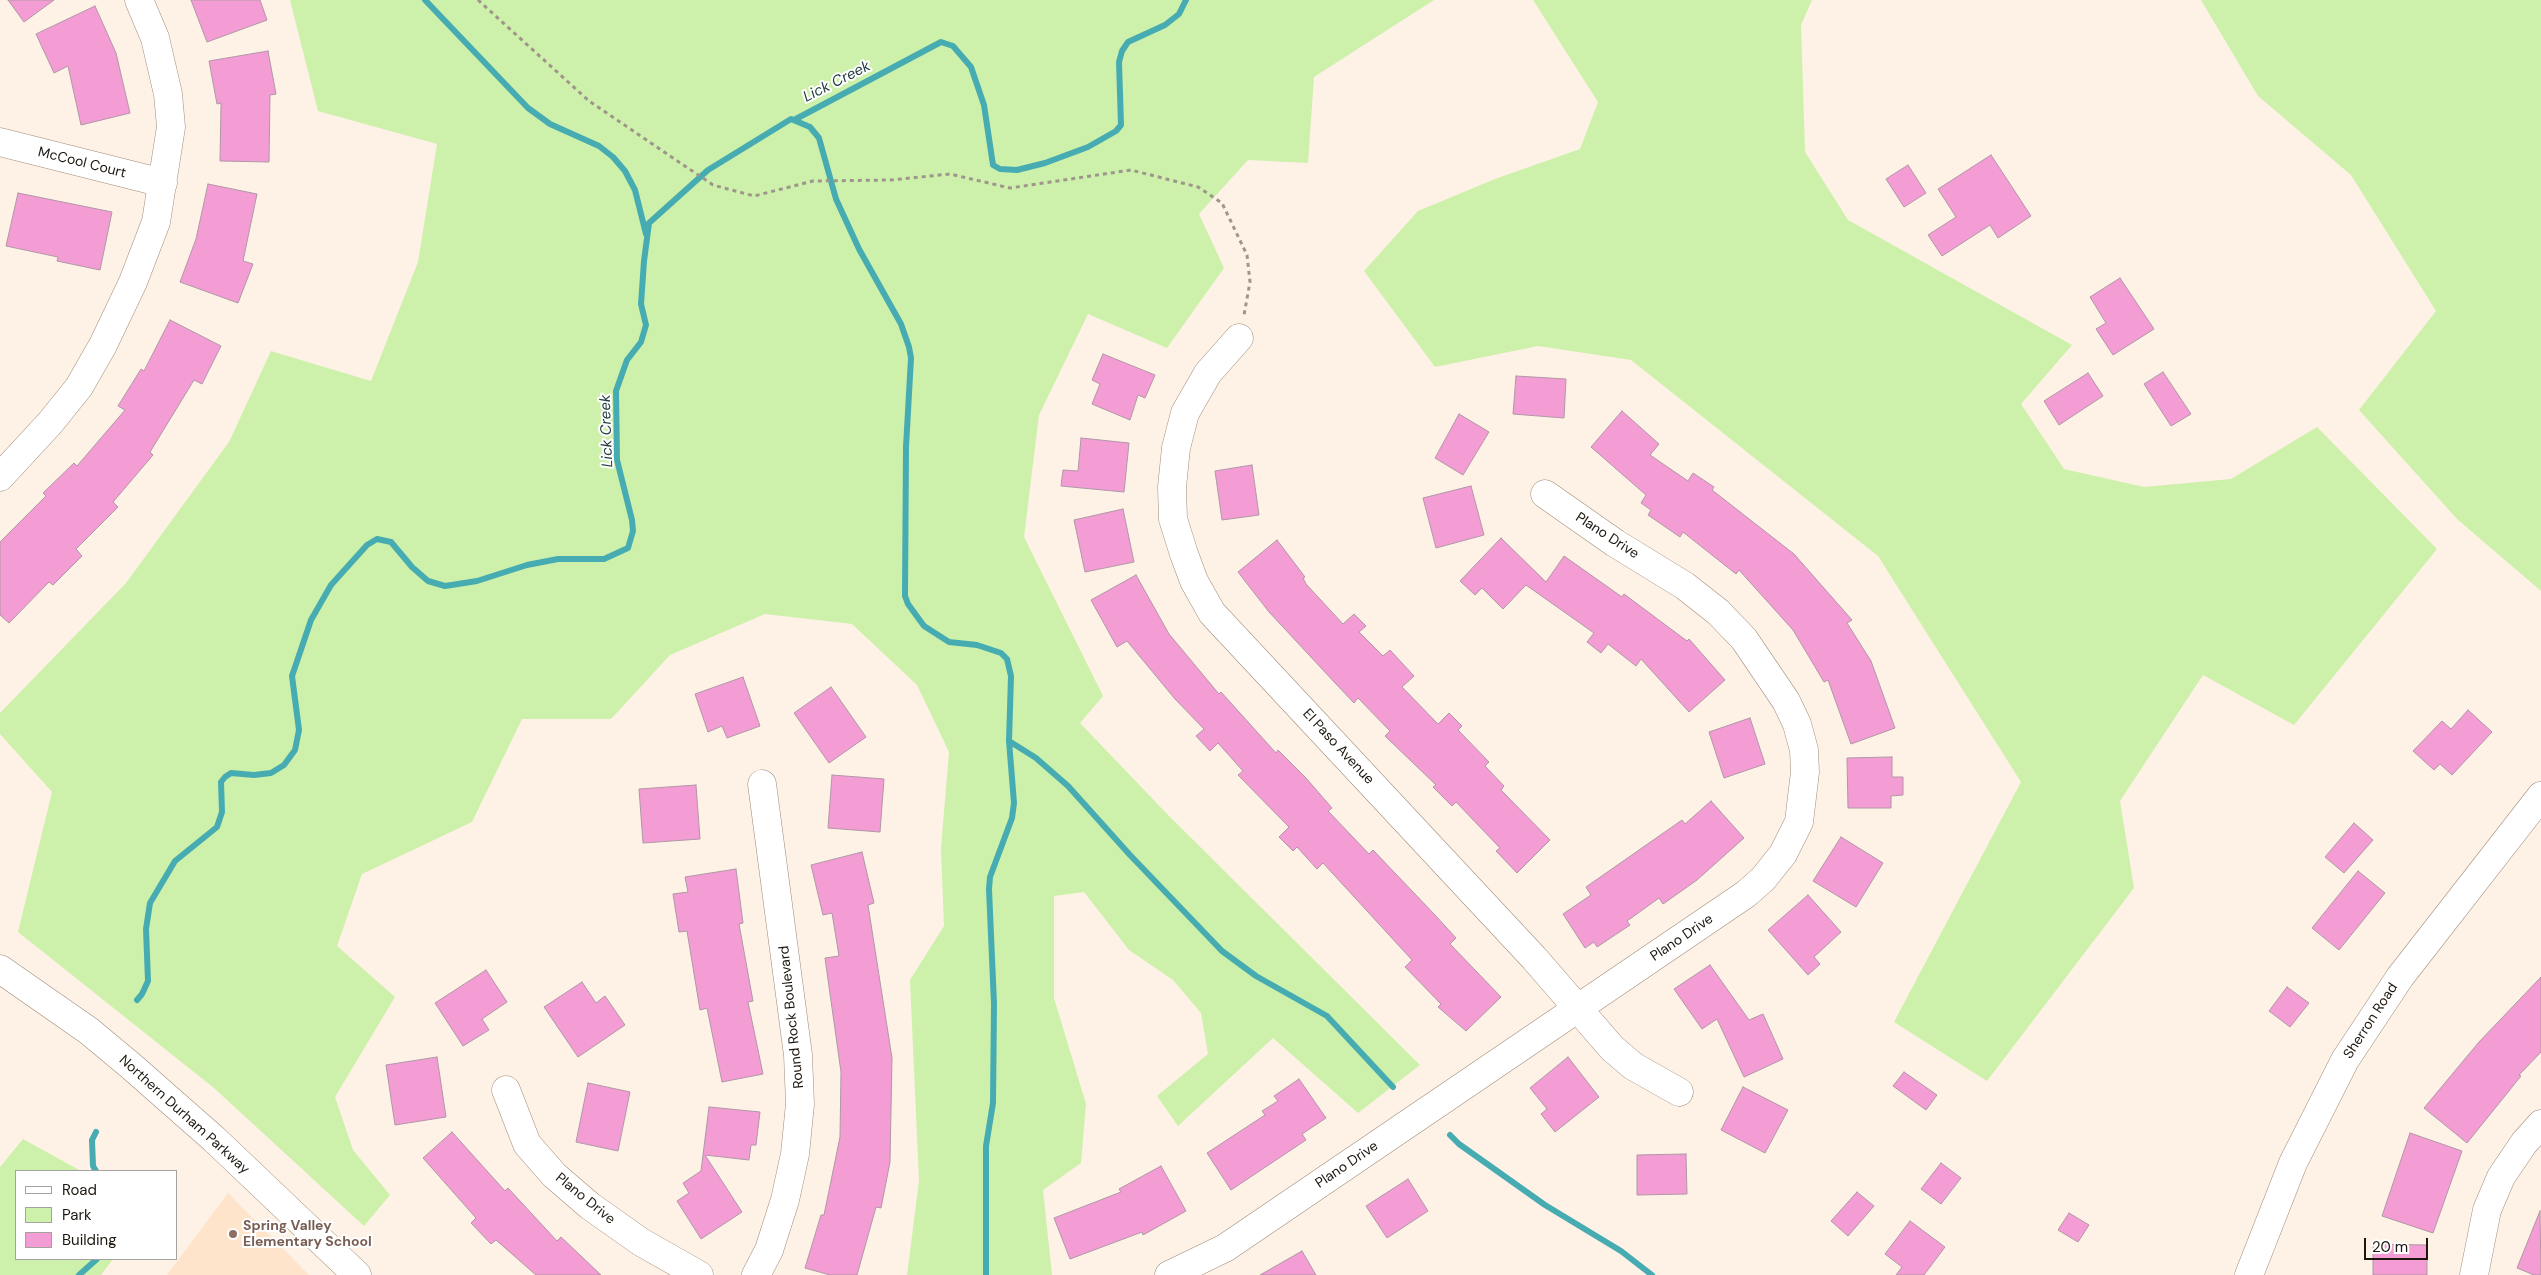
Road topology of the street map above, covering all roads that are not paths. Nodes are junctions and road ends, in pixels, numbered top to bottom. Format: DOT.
graph roads {
  1 [pos="139,0"];
  2 [pos="0,142"];
  3 [pos="163,183"];
  4 [pos="1239,338"];
  5 [pos="0,477"];
  6 [pos="1545,494"];
  7 [pos="762,784"];
  8 [pos="2541,796"];
  9 [pos="0,969"];
  10 [pos="1578,1009"];
  11 [pos="506,1090"];
  12 [pos="1679,1092"];
  13 [pos="2541,1124"];
  14 [pos="1209,1266"];
  15 [pos="356,1275"];
  16 [pos="699,1275"];
  17 [pos="756,1275"];
  18 [pos="1169,1275"];
  19 [pos="2249,1275"];
  20 [pos="2474,1275"];
  1 -- 3 [label="street"];
  2 -- 3 [label="street, McCool Court"];
  3 -- 5 [label="street"];
  4 -- 10 [label="street, El Paso Avenue"];
  6 -- 10 [label="street, Plano Drive"];
  7 -- 17 [label="street, Round Rock Boulevard"];
  8 -- 19 [label="street, Sherron Road"];
  9 -- 15 [label="street, Northern Durham Parkway"];
  10 -- 12 [label="street, El Paso Avenue"];
  10 -- 14 [label="street, Plano Drive"];
  11 -- 16 [label="street, Plano Drive"];
  13 -- 20 [label="street"];
  14 -- 18 [label="street, Plano Drive"];
}
